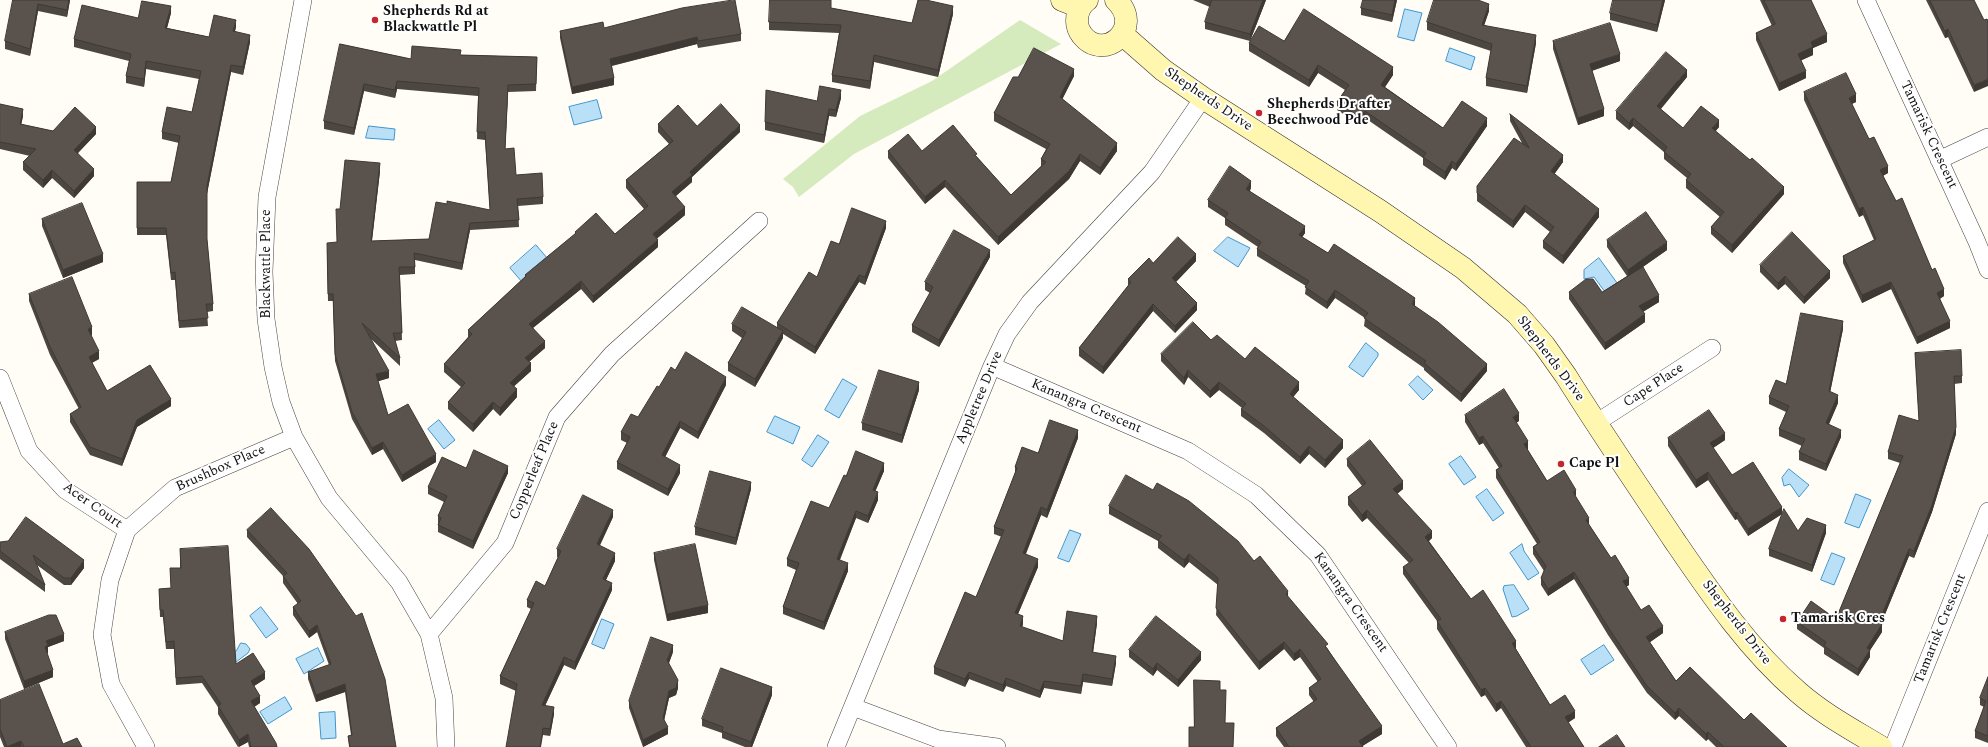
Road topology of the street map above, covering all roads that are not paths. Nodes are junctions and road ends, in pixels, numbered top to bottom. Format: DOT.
graph roads {
  1 [pos="303,0"];
  2 [pos="1116,0"];
  3 [pos="1866,0"];
  4 [pos="1076,2"];
  5 [pos="1122,34"];
  6 [pos="1202,98"];
  7 [pos="1988,137"];
  8 [pos="1940,160"];
  9 [pos="759,220"];
  10 [pos="1988,270"];
  11 [pos="1712,348"];
  12 [pos="992,366"];
  13 [pos="0,378"];
  14 [pos="1596,423"];
  15 [pos="294,437"];
  16 [pos="1988,511"];
  17 [pos="127,530"];
  18 [pos="429,634"];
  19 [pos="853,707"];
  20 [pos="146,747"];
  21 [pos="446,747"];
  22 [pos="836,747"];
  23 [pos="997,747"];
  24 [pos="1448,747"];
  25 [pos="1881,747"];
  26 [pos="1893,747"];
  1 -- 15 [label="street, Blackwattle Place"];
  2 -- 5 [label="main road"];
  3 -- 8 [label="street, Tamarisk Crescent"];
  4 -- 5 [label="main road"];
  5 -- 6 [label="main road, Shepherds Drive"];
  6 -- 12 [label="street, Appletree Drive"];
  6 -- 14 [label="main road, Shepherds Drive"];
  7 -- 8 [label="street"];
  8 -- 10 [label="street, Tamarisk Crescent"];
  9 -- 18 [label="street, Copperleaf Place"];
  11 -- 14 [label="street, Cape Place"];
  12 -- 19 [label="street, Appletree Drive"];
  12 -- 24 [label="street, Kanangra Crescent"];
  13 -- 17 [label="street, Acer Court"];
  14 -- 25 [label="main road, Shepherds Drive"];
  15 -- 17 [label="street, Brushbox Place"];
  15 -- 18 [label="street, Blackwattle Place"];
  16 -- 26 [label="street, Tamarisk Crescent"];
  17 -- 20 [label="street"];
  18 -- 21 [label="street, Blackwattle Place"];
  19 -- 22 [label="street, Appletree Drive"];
  19 -- 23 [label="street"];
}
